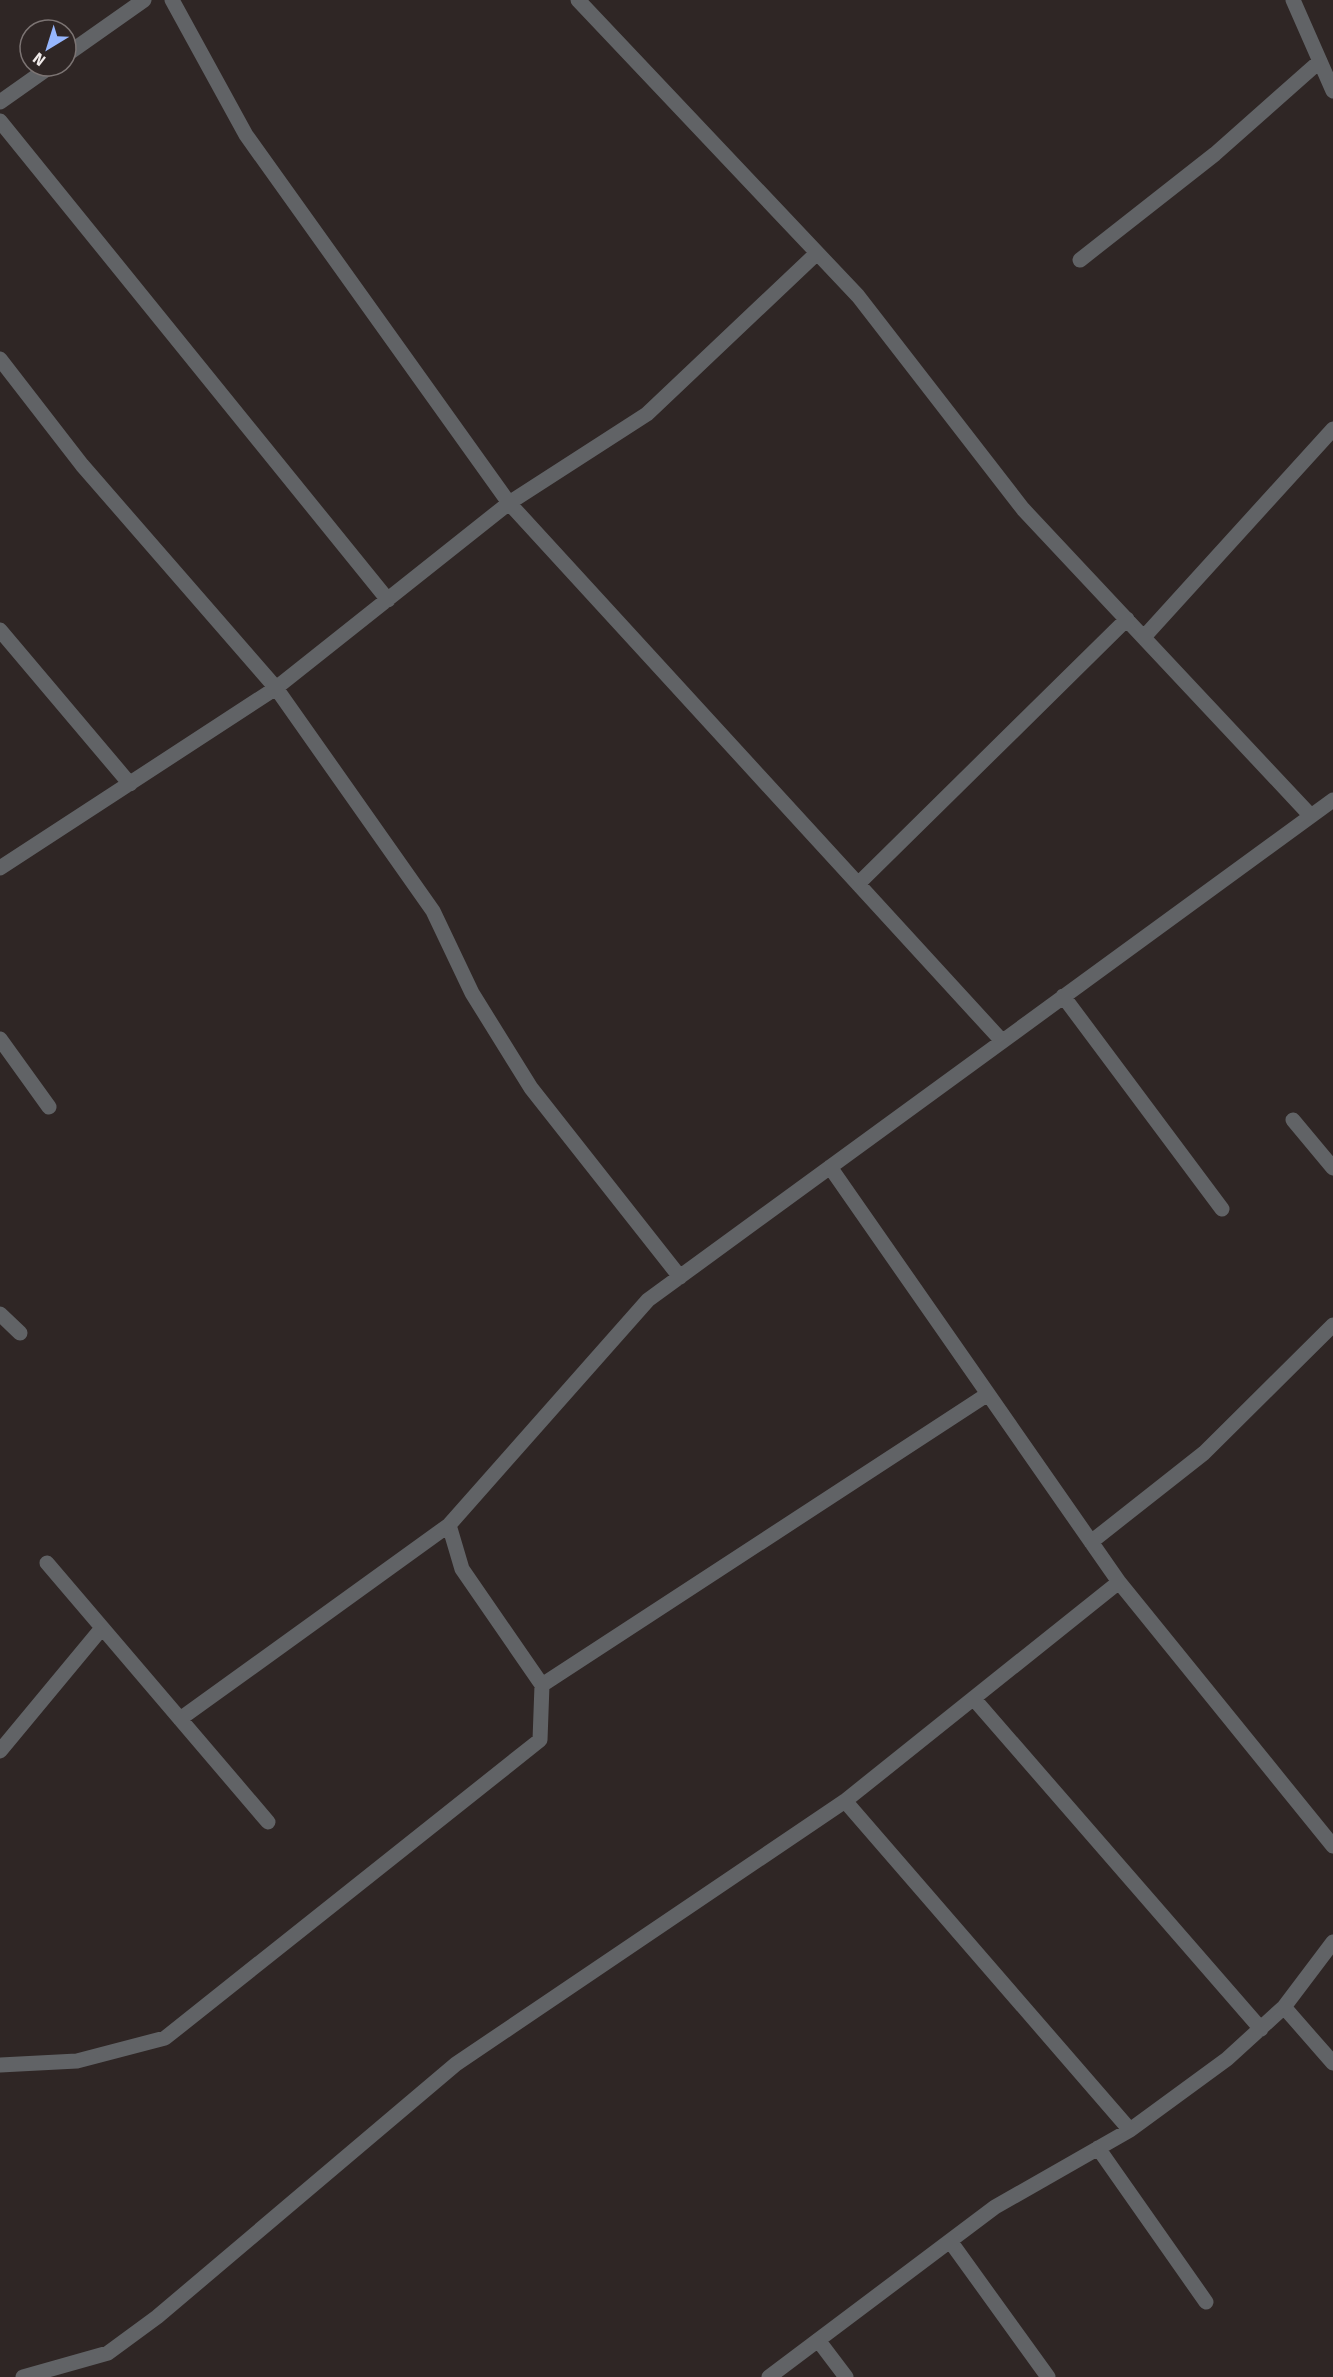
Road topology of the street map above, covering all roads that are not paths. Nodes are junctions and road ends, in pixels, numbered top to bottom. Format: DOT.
graph roads {
  1 [pos="144,0"];
  2 [pos="172,0"];
  3 [pos="579,0"];
  4 [pos="1293,0"];
  5 [pos="78,47"];
  6 [pos="1320,61"];
  7 [pos="34,78"];
  8 [pos="1333,91"];
  9 [pos="0,102"];
  10 [pos="0,121"];
  11 [pos="817,253"];
  12 [pos="1080,261"];
  13 [pos="0,359"];
  14 [pos="1333,429"];
  15 [pos="509,503"];
  16 [pos="388,600"];
  17 [pos="1128,619"];
  18 [pos="0,630"];
  19 [pos="1144,636"];
  20 [pos="276,688"];
  21 [pos="130,784"];
  22 [pos="1333,800"];
  23 [pos="1310,815"];
  24 [pos="0,868"];
  25 [pos="858,884"];
  26 [pos="1063,996"];
  27 [pos="0,1040"];
  28 [pos="1002,1041"];
  29 [pos="49,1107"];
  30 [pos="1293,1120"];
  31 [pos="830,1167"];
  32 [pos="1333,1167"];
  33 [pos="1222,1209"];
  34 [pos="680,1277"];
  35 [pos="0,1314"];
  36 [pos="1333,1325"];
  37 [pos="20,1333"];
  38 [pos="988,1394"];
  39 [pos="448,1526"];
  40 [pos="1091,1542"];
  41 [pos="47,1563"];
  42 [pos="1119,1582"];
  43 [pos="102,1628"];
  44 [pos="542,1685"];
  45 [pos="974,1698"];
  46 [pos="180,1719"];
  47 [pos="0,1751"];
  48 [pos="845,1801"];
  49 [pos="268,1822"];
  50 [pos="1333,1846"];
  51 [pos="1333,1942"];
  52 [pos="1284,2007"];
  53 [pos="1261,2029"];
  54 [pos="1333,2063"];
  55 [pos="0,2065"];
  56 [pos="1130,2130"];
  57 [pos="1098,2148"];
  58 [pos="950,2241"];
  59 [pos="1206,2302"];
  60 [pos="819,2340"];
  61 [pos="23,2377"];
  62 [pos="769,2377"];
  63 [pos="846,2377"];
  64 [pos="1048,2377"];
  1 -- 5 [label="street"];
  2 -- 15 [label="street"];
  3 -- 11 [label="street"];
  4 -- 6 [label="street"];
  6 -- 8 [label="street"];
  6 -- 12 [label="street"];
  7 -- 9 [label="street"];
  10 -- 16 [label="street"];
  11 -- 15 [label="street"];
  11 -- 17 [label="street"];
  13 -- 20 [label="street"];
  14 -- 19 [label="street"];
  15 -- 16 [label="street"];
  15 -- 25 [label="street"];
  16 -- 20 [label="street"];
  17 -- 19 [label="street"];
  17 -- 25 [label="street"];
  18 -- 21 [label="street"];
  19 -- 23 [label="street"];
  20 -- 21 [label="street"];
  20 -- 34 [label="street"];
  21 -- 24 [label="street"];
  22 -- 23 [label="street"];
  23 -- 26 [label="street"];
  25 -- 28 [label="street"];
  26 -- 28 [label="street"];
  26 -- 33 [label="street"];
  27 -- 29 [label="street"];
  28 -- 31 [label="street"];
  30 -- 32 [label="street"];
  31 -- 34 [label="street"];
  31 -- 38 [label="street"];
  34 -- 39 [label="street"];
  35 -- 37 [label="street"];
  36 -- 40 [label="street"];
  38 -- 40 [label="street"];
  38 -- 44 [label="street"];
  39 -- 44 [label="street"];
  39 -- 46 [label="street"];
  40 -- 42 [label="street"];
  41 -- 43 [label="street"];
  42 -- 45 [label="street"];
  42 -- 50 [label="street"];
  43 -- 46 [label="street"];
  43 -- 47 [label="street"];
  44 -- 55 [label="street"];
  45 -- 48 [label="street"];
  45 -- 53 [label="street"];
  46 -- 49 [label="street"];
  48 -- 56 [label="street"];
  48 -- 61 [label="street"];
  51 -- 52 [label="street"];
  52 -- 53 [label="street"];
  52 -- 54 [label="street"];
  53 -- 56 [label="street"];
  56 -- 57 [label="street"];
  57 -- 58 [label="street"];
  57 -- 59 [label="street"];
  58 -- 60 [label="street"];
  58 -- 64 [label="street"];
  60 -- 62 [label="street"];
  60 -- 63 [label="street"];
}
